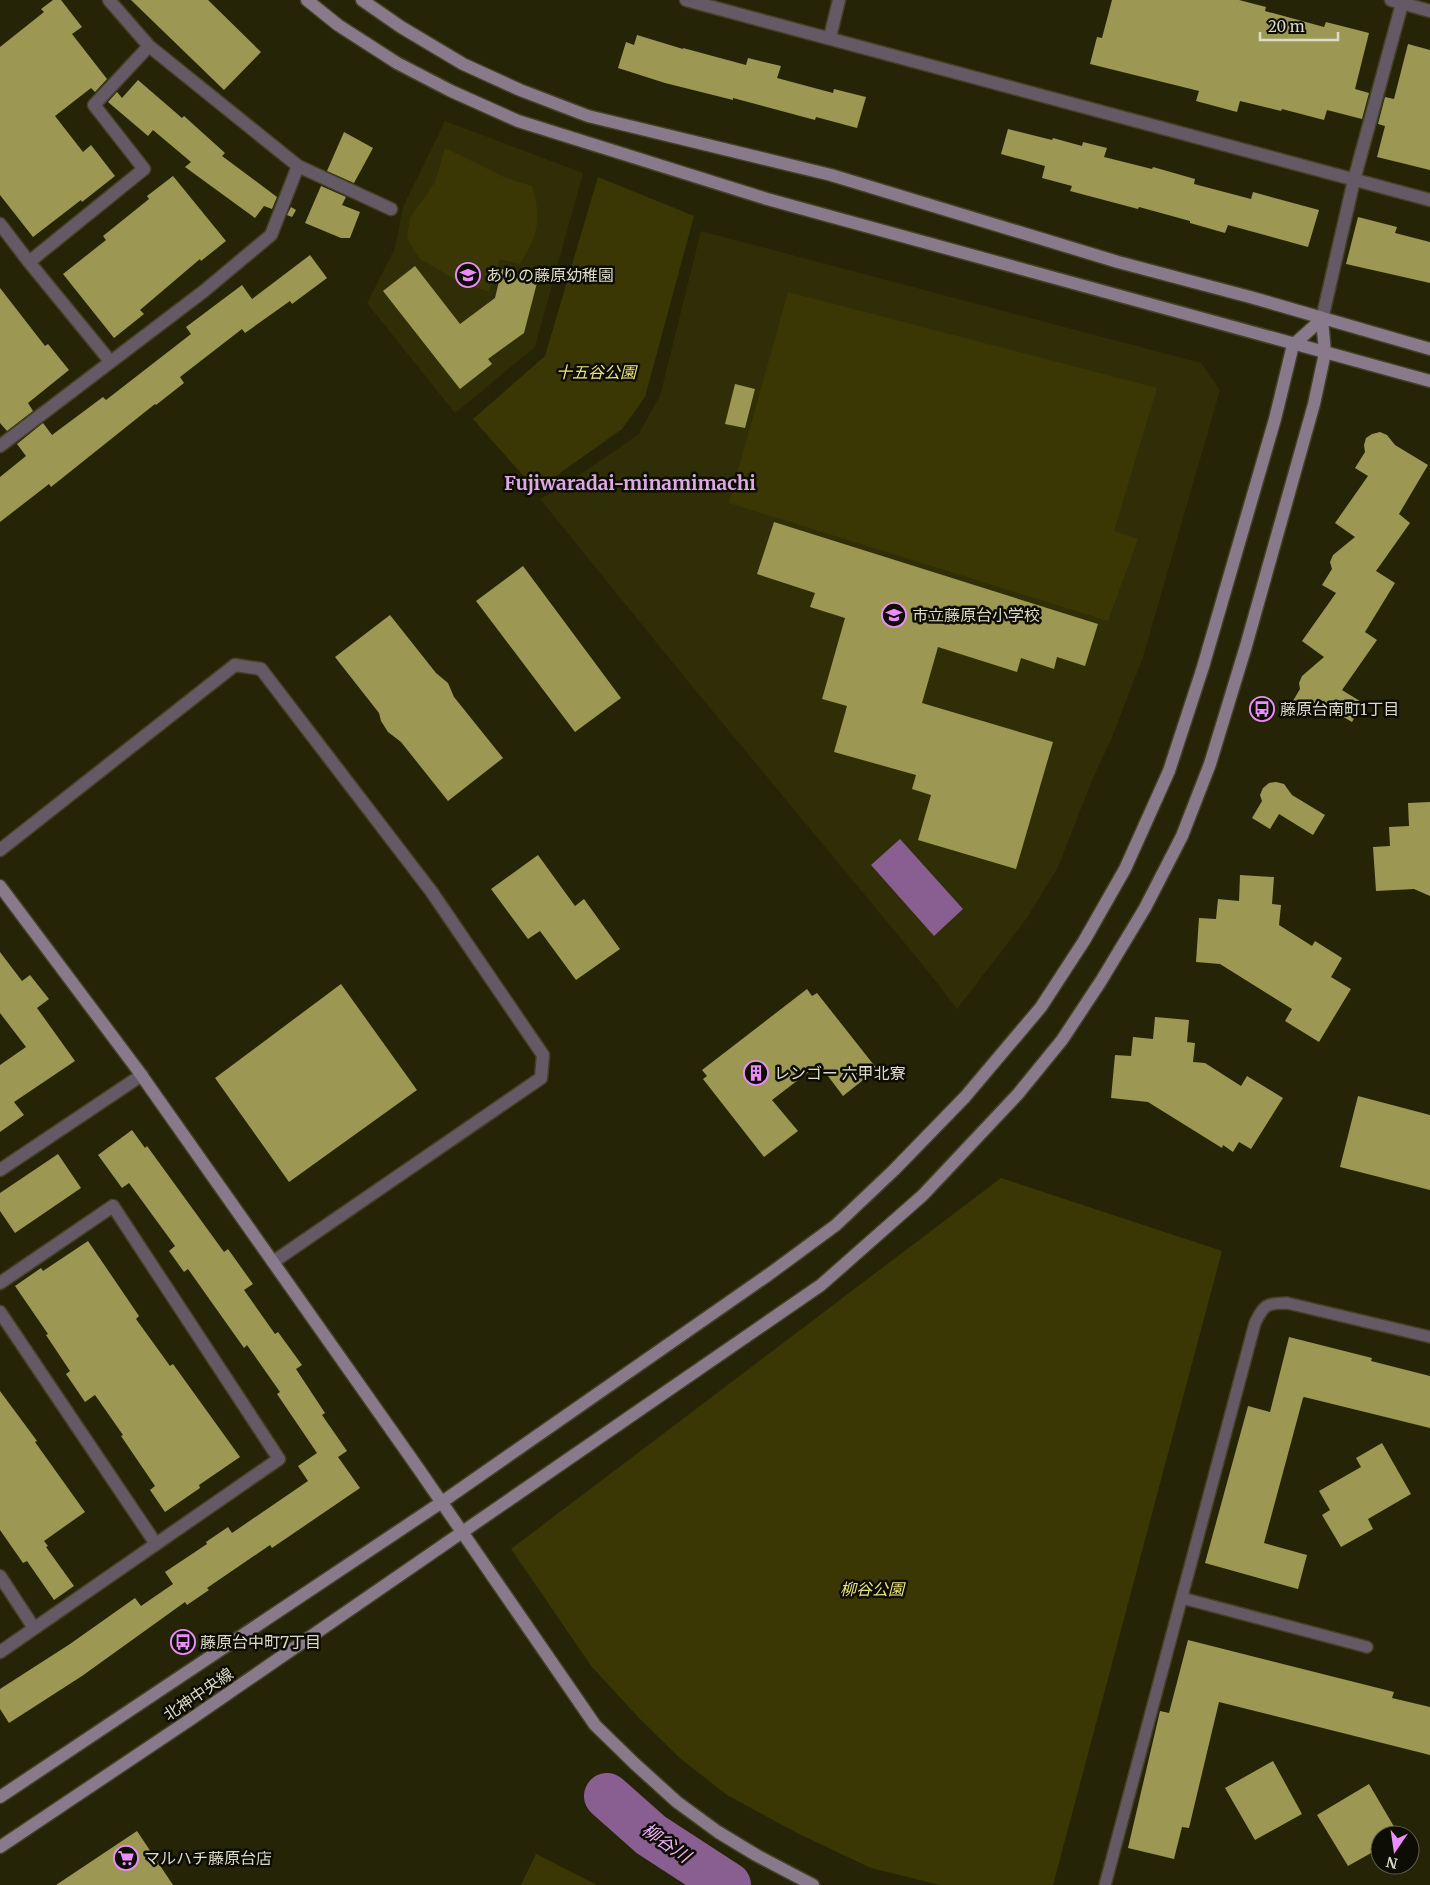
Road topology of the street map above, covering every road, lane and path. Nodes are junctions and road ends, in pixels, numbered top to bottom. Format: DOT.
graph roads {
  1 [pos="109,0"];
  2 [pos="307,0"];
  3 [pos="362,0"];
  4 [pos="686,0"];
  5 [pos="839,0"];
  6 [pos="1399,1"];
  7 [pos="1430,11"];
  8 [pos="830,37"];
  9 [pos="149,46"];
  10 [pos="298,166"];
  11 [pos="1354,180"];
  12 [pos="1430,200"];
  13 [pos="391,209"];
  14 [pos="0,224"];
  15 [pos="29,262"];
  16 [pos="1322,319"];
  17 [pos="1293,345"];
  18 [pos="1430,349"];
  19 [pos="1325,353"];
  20 [pos="110,361"];
  21 [pos="1430,382"];
  22 [pos="0,446"];
  23 [pos="0,850"];
  24 [pos="0,886"];
  25 [pos="142,1075"];
  26 [pos="0,1170"];
  27 [pos="273,1262"];
  28 [pos="0,1283"];
  29 [pos="0,1312"];
  30 [pos="1430,1338"];
  31 [pos="442,1502"];
  32 [pos="462,1532"];
  33 [pos="156,1544"];
  34 [pos="0,1576"];
  35 [pos="1182,1598"];
  36 [pos="34,1628"];
  37 [pos="1367,1647"];
  38 [pos="0,1652"];
  39 [pos="0,1797"];
  40 [pos="0,1847"];
  41 [pos="807,1884"];
  42 [pos="1104,1885"];
  1 -- 9 [label="street"];
  2 -- 17 [label="street"];
  3 -- 16 [label="street"];
  4 -- 8 [label="street"];
  5 -- 8 [label="street"];
  6 -- 7 [label="street"];
  6 -- 11 [label="street"];
  8 -- 11 [label="street"];
  9 -- 10 [label="street"];
  9 -- 15 [label="street"];
  10 -- 13 [label="street"];
  10 -- 20 [label="street"];
  11 -- 12 [label="street"];
  11 -- 16 [label="street"];
  14 -- 15 [label="street"];
  15 -- 20 [label="street"];
  16 -- 17 [label="street"];
  16 -- 18 [label="street"];
  16 -- 19 [label="street, 北神中央線"];
  17 -- 19 [label="street"];
  17 -- 31 [label="street"];
  19 -- 21 [label="street"];
  19 -- 32 [label="street, 北神中央線"];
  20 -- 22 [label="street"];
  23 -- 27 [label="street"];
  24 -- 25 [label="street"];
  25 -- 26 [label="street"];
  25 -- 27 [label="street"];
  27 -- 31 [label="street"];
  28 -- 33 [label="street"];
  29 -- 33 [label="street"];
  30 -- 35 [label="lane"];
  31 -- 32 [label="street"];
  31 -- 39 [label="street"];
  32 -- 40 [label="street, 北神中央線"];
  32 -- 41 [label="street"];
  33 -- 36 [label="street"];
  34 -- 36 [label="street"];
  35 -- 37 [label="lane"];
  35 -- 42 [label="lane"];
  36 -- 38 [label="street"];
}
